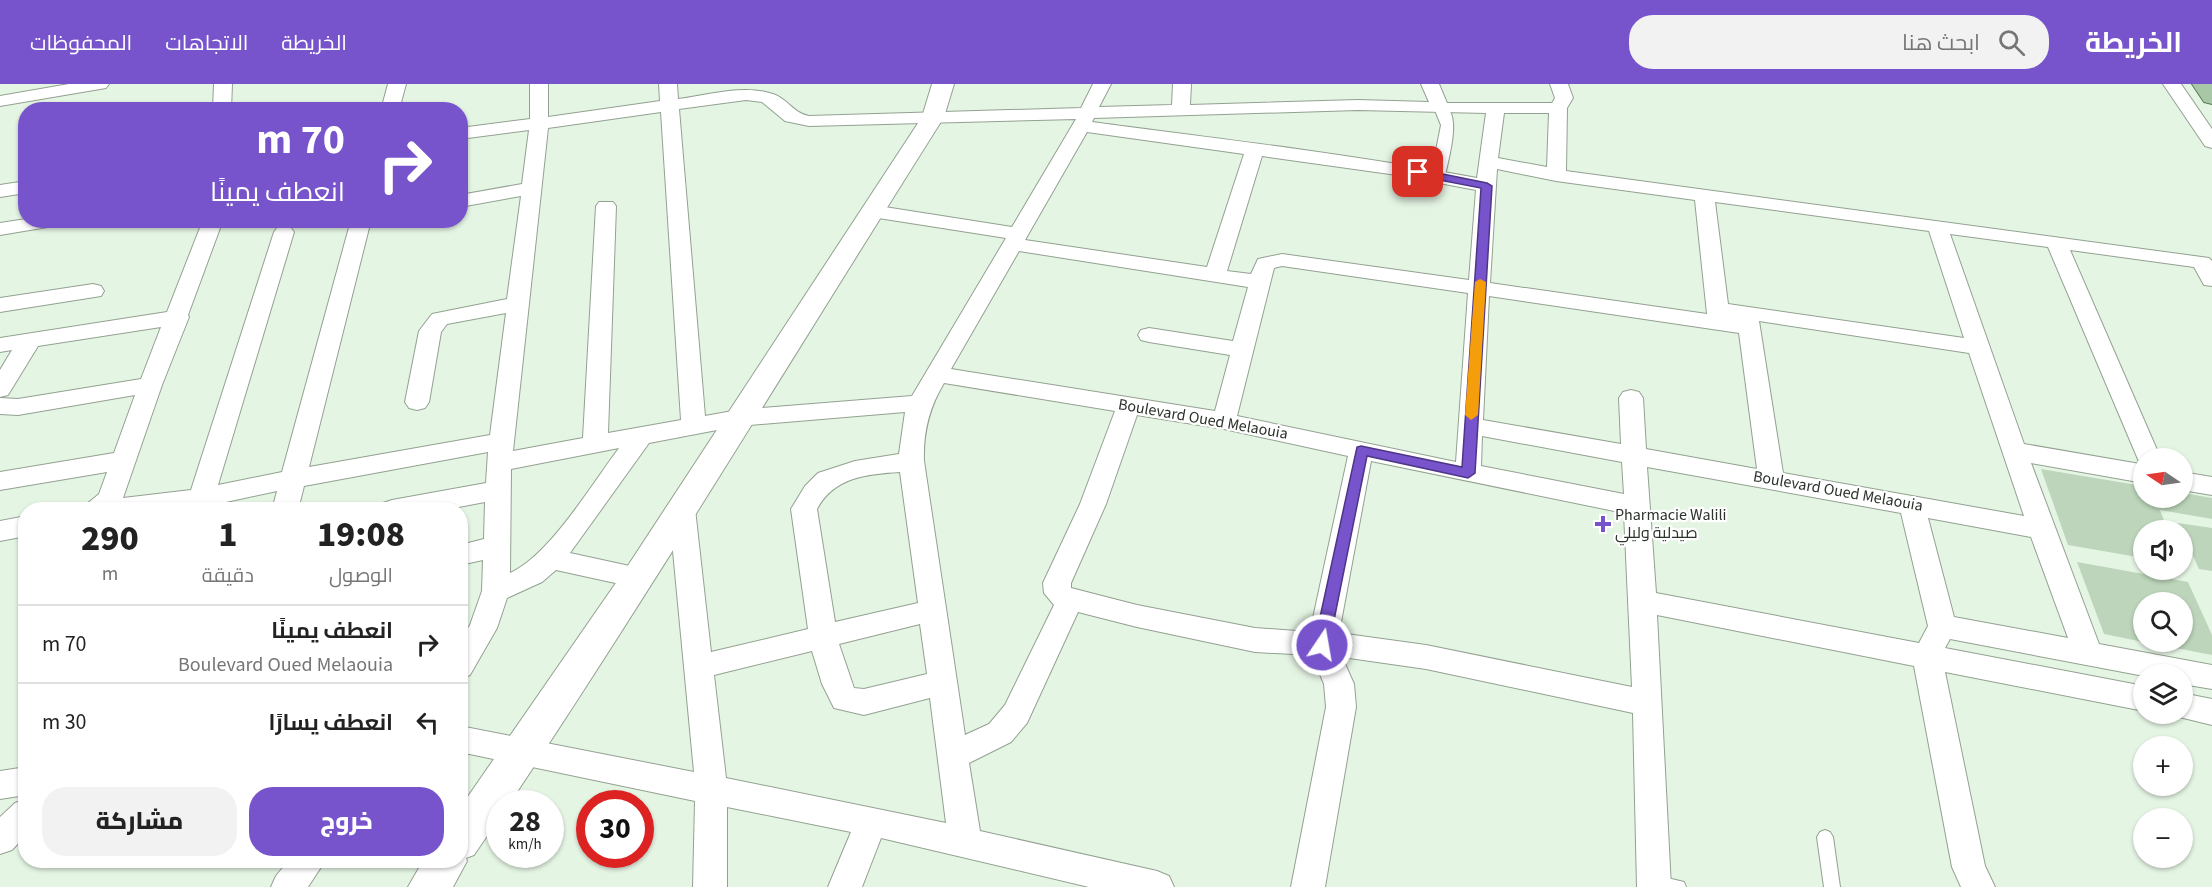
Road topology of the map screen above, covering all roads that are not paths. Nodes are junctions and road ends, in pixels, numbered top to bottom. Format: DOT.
graph roads {
  1 [pos="100,84"];
  2 [pos="223,84"];
  3 [pos="397,84"];
  4 [pos="539,84"];
  5 [pos="668,84"];
  6 [pos="943,84"];
  7 [pos="1102,84"];
  8 [pos="1182,84"];
  9 [pos="1349,84"];
  10 [pos="1430,84"];
  11 [pos="1559,84"];
  12 [pos="2172,84"];
  13 [pos="2203,84"];
  14 [pos="2212,97"];
  15 [pos="0,101"];
  16 [pos="222,102"];
  17 [pos="392,102"];
  18 [pos="1358,105"];
  19 [pos="669,106"];
  20 [pos="1441,108"];
  21 [pos="1496,108"];
  22 [pos="1558,108"];
  23 [pos="1181,109"];
  24 [pos="933,117"];
  25 [pos="1085,119"];
  26 [pos="538,123"];
  27 [pos="468,133"];
  28 [pos="2212,141"];
  29 [pos="1255,148"];
  30 [pos="1488,162"];
  31 [pos="1556,175"];
  32 [pos="1438,176"];
  33 [pos="1487,186"];
  34 [pos="18,188"];
  35 [pos="531,189"];
  36 [pos="0,191"];
  37 [pos="1704,195"];
  38 [pos="468,200"];
  39 [pos="606,206"];
  40 [pos="872,211"];
  41 [pos="18,226"];
  42 [pos="1936,226"];
  43 [pos="210,228"];
  44 [pos="359,228"];
  45 [pos="0,229"];
  46 [pos="284,232"];
  47 [pos="1016,239"];
  48 [pos="2056,243"];
  49 [pos="1215,275"];
  50 [pos="2212,280"];
  51 [pos="1260,282"];
  52 [pos="1480,289"];
  53 [pos="93,291"];
  54 [pos="518,304"];
  55 [pos="0,305"];
  56 [pos="1719,316"];
  57 [pos="178,317"];
  58 [pos="1748,320"];
  59 [pos="1149,335"];
  60 [pos="30,340"];
  61 [pos="0,345"];
  62 [pos="1978,346"];
  63 [pos="1242,350"];
  64 [pos="937,374"];
  65 [pos="150,385"];
  66 [pos="0,389"];
  67 [pos="1631,398"];
  68 [pos="417,402"];
  69 [pos="920,403"];
  70 [pos="1129,405"];
  71 [pos="0,406"];
  72 [pos="738,418"];
  73 [pos="1224,421"];
  74 [pos="694,426"];
  75 [pos="1471,426"];
  76 [pos="642,435"];
  77 [pos="595,444"];
  78 [pos="2145,448"];
  79 [pos="1361,451"];
  80 [pos="2015,451"];
  81 [pos="501,452"];
  82 [pos="1634,454"];
  83 [pos="123,460"];
  84 [pos="910,461"];
  85 [pos="2133,472"];
  86 [pos="1468,473"];
  87 [pos="293,479"];
  88 [pos="1771,479"];
  89 [pos="0,481"];
  90 [pos="2193,483"];
  91 [pos="2212,486"];
  92 [pos="500,490"];
  93 [pos="106,502"];
  94 [pos="201,502"];
  95 [pos="207,502"];
  96 [pos="287,502"];
  97 [pos="435,502"];
  98 [pos="1912,505"];
  99 [pos="1637,506"];
  100 [pos="682,509"];
  101 [pos="18,528"];
  102 [pos="2041,528"];
  103 [pos="0,531"];
  104 [pos="498,546"];
  105 [pos="468,553"];
  106 [pos="551,560"];
  107 [pos="638,577"];
  108 [pos="496,591"];
  109 [pos="1070,600"];
  110 [pos="1641,601"];
  111 [pos="933,610"];
  112 [pos="1942,626"];
  113 [pos="824,636"];
  114 [pos="1322,645"];
  115 [pos="468,653"];
  116 [pos="2088,653"];
  117 [pos="1927,656"];
  118 [pos="698,667"];
  119 [pos="2212,677"];
  120 [pos="943,682"];
  121 [pos="2133,697"];
  122 [pos="1648,703"];
  123 [pos="2193,708"];
  124 [pos="2212,712"];
  125 [pos="468,741"];
  126 [pos="522,753"];
  127 [pos="953,756"];
  128 [pos="18,782"];
  129 [pos="0,785"];
  130 [pos="711,789"];
  131 [pos="18,821"];
  132 [pos="872,821"];
  133 [pos="468,831"];
  134 [pos="1825,837"];
  135 [pos="0,839"];
  136 [pos="964,843"];
  137 [pos="303,868"];
  138 [pos="442,868"];
  139 [pos="1662,885"];
  140 [pos="288,887"];
  141 [pos="429,887"];
  142 [pos="710,887"];
  143 [pos="845,887"];
  144 [pos="1157,887"];
  145 [pos="1308,887"];
  146 [pos="1832,887"];
  147 [pos="1978,887"];
  1 -- 15 [label="street"];
  2 -- 16 [label="street"];
  3 -- 17 [label="street"];
  4 -- 26 [label="street"];
  5 -- 19 [label="street"];
  6 -- 24 [label="street"];
  7 -- 25 [label="street"];
  8 -- 23 [label="street"];
  9 -- 18 [label="street"];
  10 -- 20 [label="street"];
  11 -- 22 [label="street"];
  12 -- 28 [label="street"];
  13 -- 14 [label="main road"];
  18 -- 20 [label="street"];
  18 -- 23 [label="street"];
  19 -- 24 [label="street"];
  19 -- 26 [label="street"];
  19 -- 74 [label="street"];
  20 -- 21 [label="street"];
  20 -- 32 [label="street"];
  21 -- 22 [label="street"];
  21 -- 30 [label="street"];
  22 -- 31 [label="street"];
  23 -- 25 [label="street"];
  24 -- 25 [label="street"];
  24 -- 40 [label="street"];
  25 -- 29 [label="street"];
  25 -- 47 [label="street"];
  26 -- 27 [label="street"];
  26 -- 35 [label="street"];
  29 -- 32 [label="street"];
  29 -- 49 [label="street"];
  30 -- 31 [label="street"];
  30 -- 33 [label="street"];
  31 -- 37 [label="street"];
  32 -- 33 [label="street"];
  33 -- 52 [label="street"];
  34 -- 36 [label="street"];
  35 -- 38 [label="street"];
  35 -- 54 [label="street"];
  37 -- 42 [label="street"];
  37 -- 56 [label="street"];
  39 -- 77 [label="street"];
  40 -- 47 [label="street"];
  40 -- 72 [label="street"];
  41 -- 45 [label="street"];
  42 -- 48 [label="street"];
  42 -- 62 [label="street"];
  43 -- 57 [label="street"];
  44 -- 87 [label="street"];
  46 -- 94 [label="street"];
  47 -- 49 [label="street"];
  47 -- 64 [label="street"];
  48 -- 50 [label="street"];
  48 -- 78 [label="street"];
  49 -- 51 [label="street"];
  51 -- 52 [label="street"];
  51 -- 63 [label="street"];
  52 -- 56 [label="street"];
  52 -- 75 [label="street"];
  53 -- 55 [label="street"];
  54 -- 68 [label="street"];
  54 -- 81 [label="street"];
  56 -- 58 [label="street"];
  57 -- 60 [label="street"];
  57 -- 65 [label="street"];
  58 -- 62 [label="street"];
  58 -- 88 [label="street"];
  59 -- 63 [label="street"];
  60 -- 61 [label="street"];
  60 -- 66 [label="street"];
  62 -- 80 [label="street"];
  63 -- 73 [label="street"];
  64 -- 69 [label="street"];
  64 -- 70 [label="street, Boulevard Oued Melaouia"];
  65 -- 71 [label="street"];
  65 -- 83 [label="street"];
  67 -- 82 [label="street"];
  69 -- 72 [label="street"];
  69 -- 84 [label="street"];
  70 -- 73 [label="street, Boulevard Oued Melaouia"];
  70 -- 109 [label="street"];
  72 -- 74 [label="street"];
  72 -- 100 [label="street"];
  73 -- 79 [label="street, Boulevard Oued Melaouia"];
  74 -- 76 [label="street"];
  75 -- 82 [label="street, Boulevard Oued Melaouia"];
  75 -- 86 [label="street"];
  76 -- 77 [label="street"];
  76 -- 106 [label="street"];
  77 -- 81 [label="street"];
  79 -- 86 [label="street, Boulevard Oued Melaouia"];
  79 -- 114 [label="street"];
  80 -- 85 [label="street"];
  80 -- 102 [label="street"];
  81 -- 87 [label="street"];
  81 -- 92 [label="street"];
  82 -- 88 [label="street, Boulevard Oued Melaouia"];
  82 -- 99 [label="street"];
  83 -- 89 [label="street"];
  83 -- 93 [label="street"];
  84 -- 111 [label="street"];
  84 -- 113 [label="street"];
  86 -- 99 [label="street, Boulevard Oued Melaouia"];
  87 -- 95 [label="street"];
  87 -- 96 [label="street"];
  88 -- 98 [label="street, Boulevard Oued Melaouia"];
  90 -- 91 [label="street"];
  92 -- 97 [label="street"];
  92 -- 104 [label="street"];
  98 -- 102 [label="street, Boulevard Oued Melaouia"];
  98 -- 112 [label="street"];
  99 -- 110 [label="street"];
  100 -- 107 [label="street"];
  100 -- 118 [label="street"];
  101 -- 103 [label="street"];
  102 -- 116 [label="street"];
  104 -- 105 [label="street"];
  104 -- 108 [label="street"];
  106 -- 107 [label="street"];
  106 -- 108 [label="street"];
  107 -- 126 [label="street"];
  108 -- 115 [label="street"];
  109 -- 114 [label="street"];
  109 -- 127 [label="street"];
  110 -- 117 [label="street"];
  110 -- 122 [label="street"];
  111 -- 113 [label="street"];
  111 -- 120 [label="street"];
  112 -- 116 [label="street"];
  112 -- 117 [label="street"];
  113 -- 118 [label="street"];
  113 -- 120 [label="street"];
  114 -- 122 [label="street"];
  114 -- 145 [label="street"];
  116 -- 119 [label="street"];
  117 -- 121 [label="street"];
  117 -- 147 [label="street"];
  118 -- 130 [label="street"];
  120 -- 127 [label="street"];
  122 -- 139 [label="street"];
  123 -- 124 [label="street"];
  125 -- 126 [label="street"];
  126 -- 130 [label="street"];
  126 -- 133 [label="street"];
  127 -- 136 [label="street"];
  128 -- 129 [label="street"];
  130 -- 132 [label="street"];
  130 -- 142 [label="street"];
  131 -- 135 [label="street"];
  132 -- 136 [label="street"];
  132 -- 143 [label="street"];
  134 -- 146 [label="lane"];
  136 -- 144 [label="street"];
  137 -- 140 [label="street"];
  138 -- 141 [label="street"];
}
